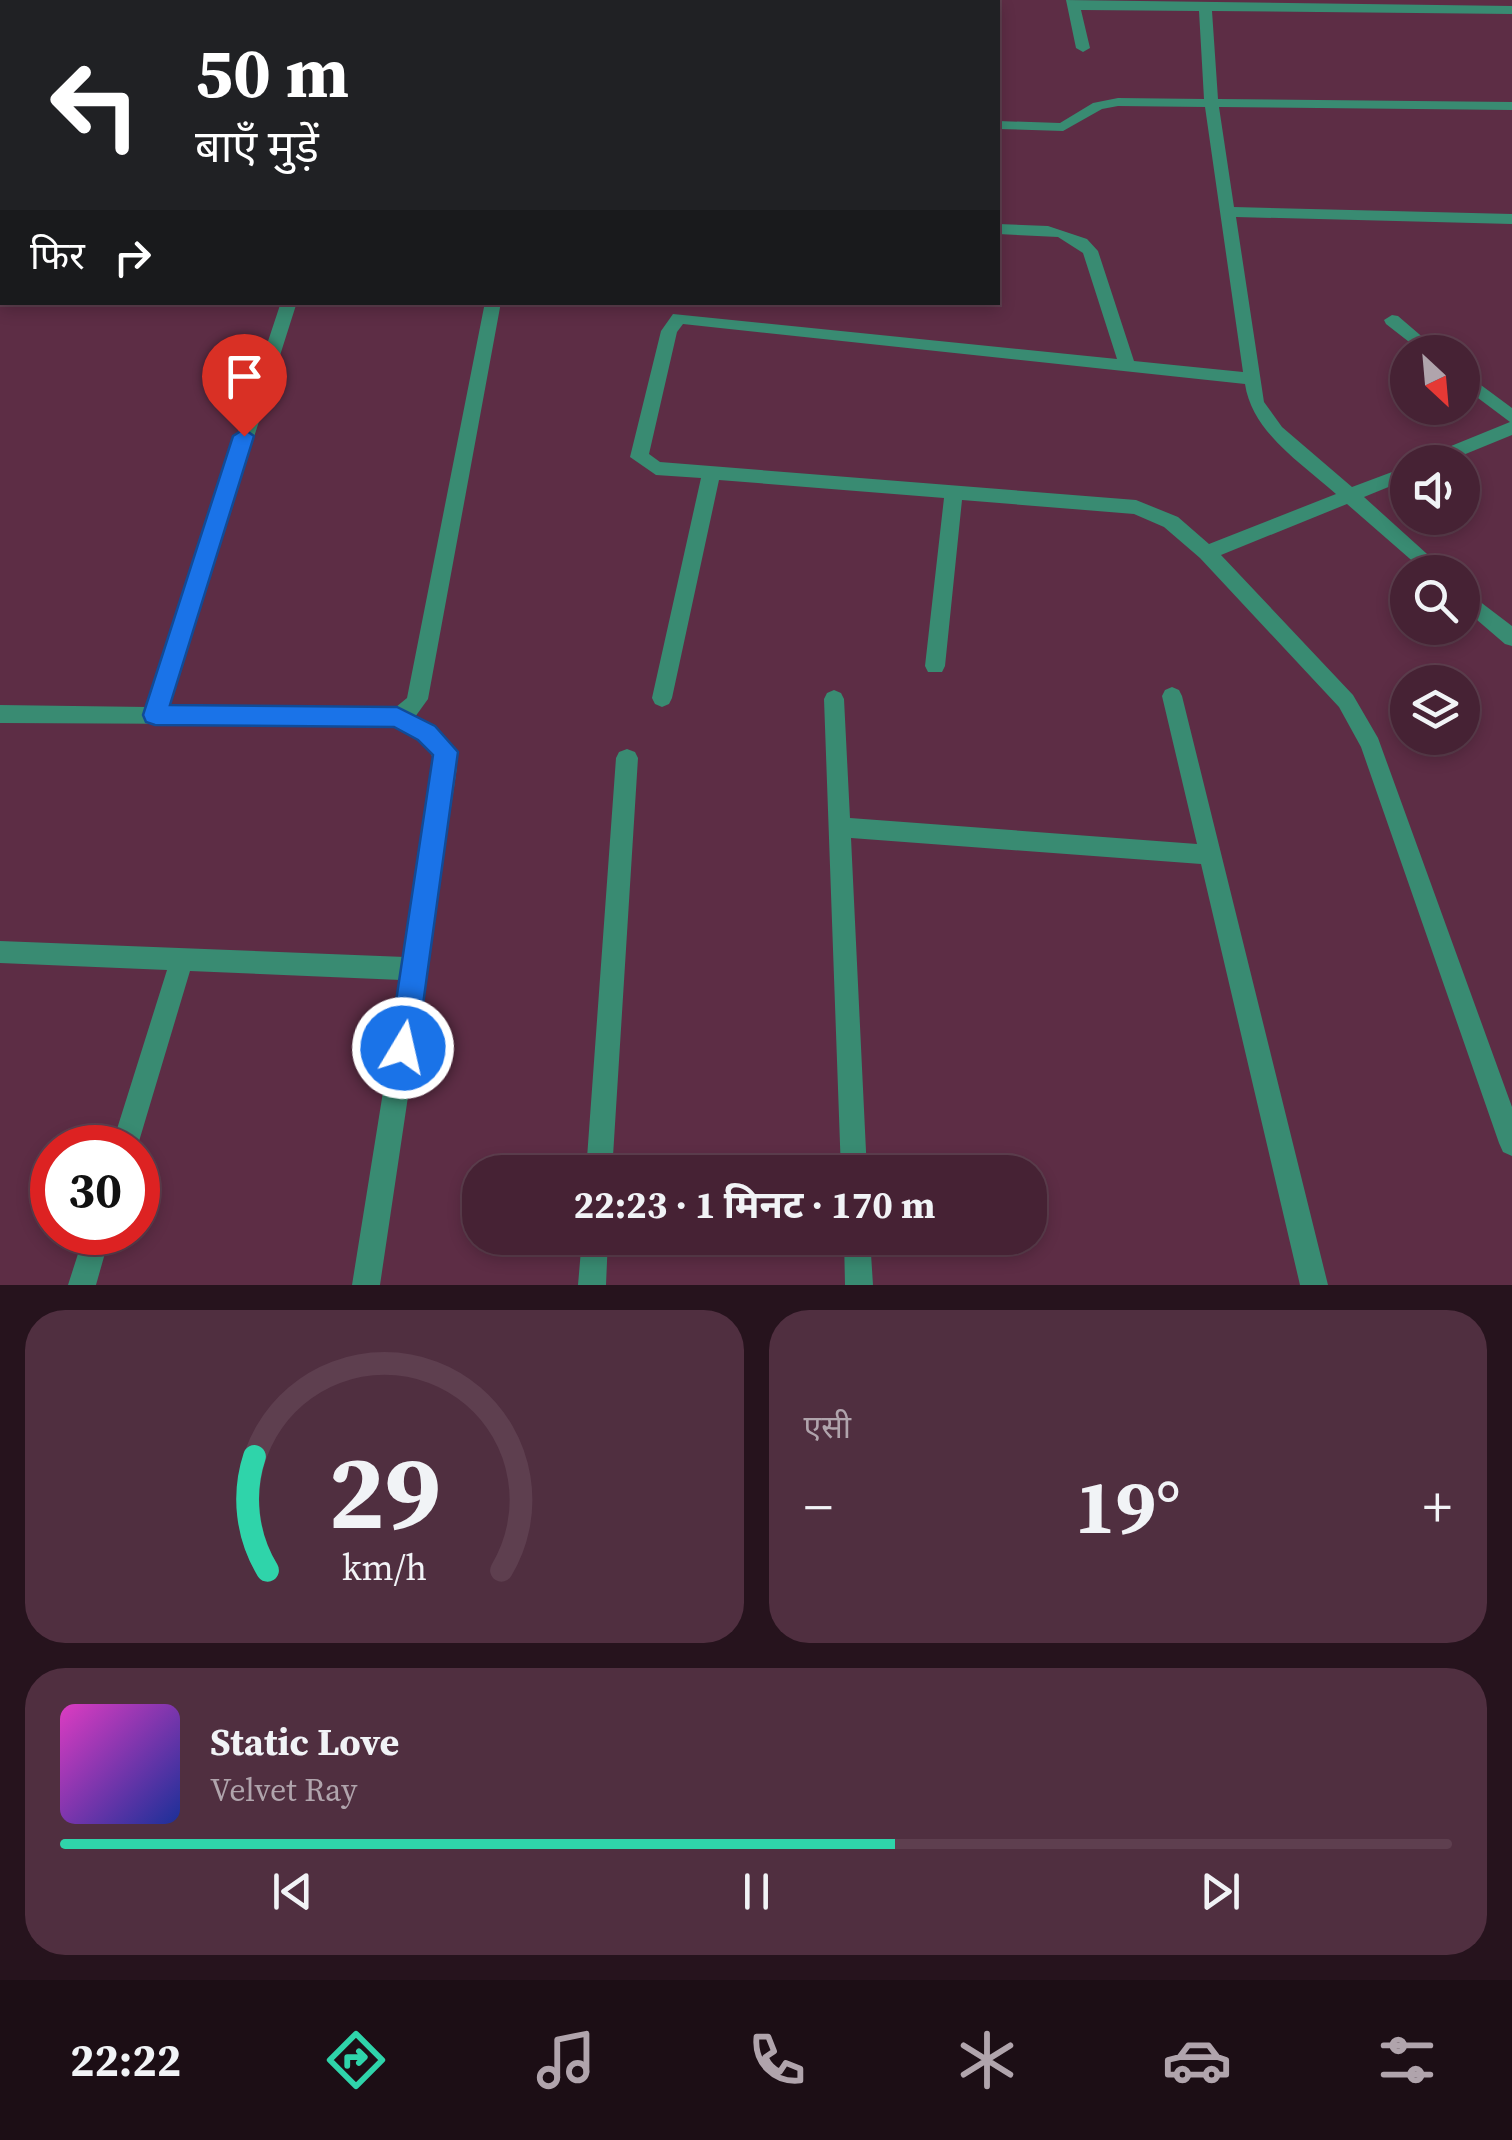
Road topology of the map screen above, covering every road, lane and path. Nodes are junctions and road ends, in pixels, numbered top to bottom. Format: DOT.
graph roads {
  1 [pos="1072,3"];
  2 [pos="1205,7"];
  3 [pos="1512,10"];
  4 [pos="1083,48"];
  5 [pos="1211,102"];
  6 [pos="1512,106"];
  7 [pos="1000,125"];
  8 [pos="1229,212"];
  9 [pos="1512,219"];
  10 [pos="1000,229"];
  11 [pos="288,305"];
  12 [pos="493,305"];
  13 [pos="1392,320"];
  14 [pos="1411,335"];
  15 [pos="1127,365"];
  16 [pos="1252,379"];
  17 [pos="1480,391"];
  18 [pos="1512,417"];
  19 [pos="1512,428"];
  20 [pos="1471,445"];
  21 [pos="711,472"];
  22 [pos="1390,479"];
  23 [pos="954,492"];
  24 [pos="1350,496"];
  25 [pos="1207,552"];
  26 [pos="1418,555"];
  27 [pos="1480,610"];
  28 [pos="1512,638"];
  29 [pos="936,666"];
  30 [pos="1172,696"];
  31 [pos="662,698"];
  32 [pos="834,699"];
  33 [pos="0,714"];
  34 [pos="155,715"];
  35 [pos="397,717"];
  36 [pos="627,758"];
  37 [pos="840,827"];
  38 [pos="1210,855"];
  39 [pos="0,952"];
  40 [pos="182,960"];
  41 [pos="415,969"];
  42 [pos="131,1125"];
  43 [pos="1512,1143"];
  44 [pos="600,1155"];
  45 [pos="853,1155"];
  46 [pos="91,1255"];
  47 [pos="594,1255"];
  48 [pos="858,1255"];
  49 [pos="82,1285"];
  50 [pos="366,1285"];
  51 [pos="592,1285"];
  52 [pos="859,1285"];
  53 [pos="1314,1285"];
  1 -- 2 [label="street"];
  1 -- 4 [label="street"];
  2 -- 3 [label="street"];
  2 -- 5 [label="street"];
  5 -- 6 [label="street"];
  5 -- 7 [label="street"];
  5 -- 8 [label="street"];
  8 -- 9 [label="street"];
  8 -- 16 [label="street"];
  10 -- 15 [label="street"];
  11 -- 34 [label="street"];
  12 -- 35 [label="street"];
  13 -- 14 [label="street"];
  15 -- 16 [label="street"];
  15 -- 21 [label="street"];
  16 -- 24 [label="street"];
  17 -- 18 [label="street"];
  19 -- 20 [label="street"];
  21 -- 23 [label="street"];
  21 -- 31 [label="street"];
  22 -- 24 [label="street"];
  23 -- 25 [label="street"];
  23 -- 29 [label="street"];
  24 -- 25 [label="street"];
  24 -- 26 [label="street"];
  25 -- 43 [label="street"];
  27 -- 28 [label="street"];
  30 -- 38 [label="street"];
  32 -- 37 [label="street"];
  33 -- 34 [label="street"];
  34 -- 35 [label="street"];
  35 -- 41 [label="street"];
  36 -- 44 [label="street"];
  37 -- 38 [label="street"];
  37 -- 45 [label="street"];
  38 -- 53 [label="street"];
  39 -- 40 [label="street"];
  40 -- 41 [label="street"];
  40 -- 42 [label="street"];
  41 -- 50 [label="street"];
  46 -- 49 [label="street"];
  47 -- 51 [label="street"];
  48 -- 52 [label="street"];
}
